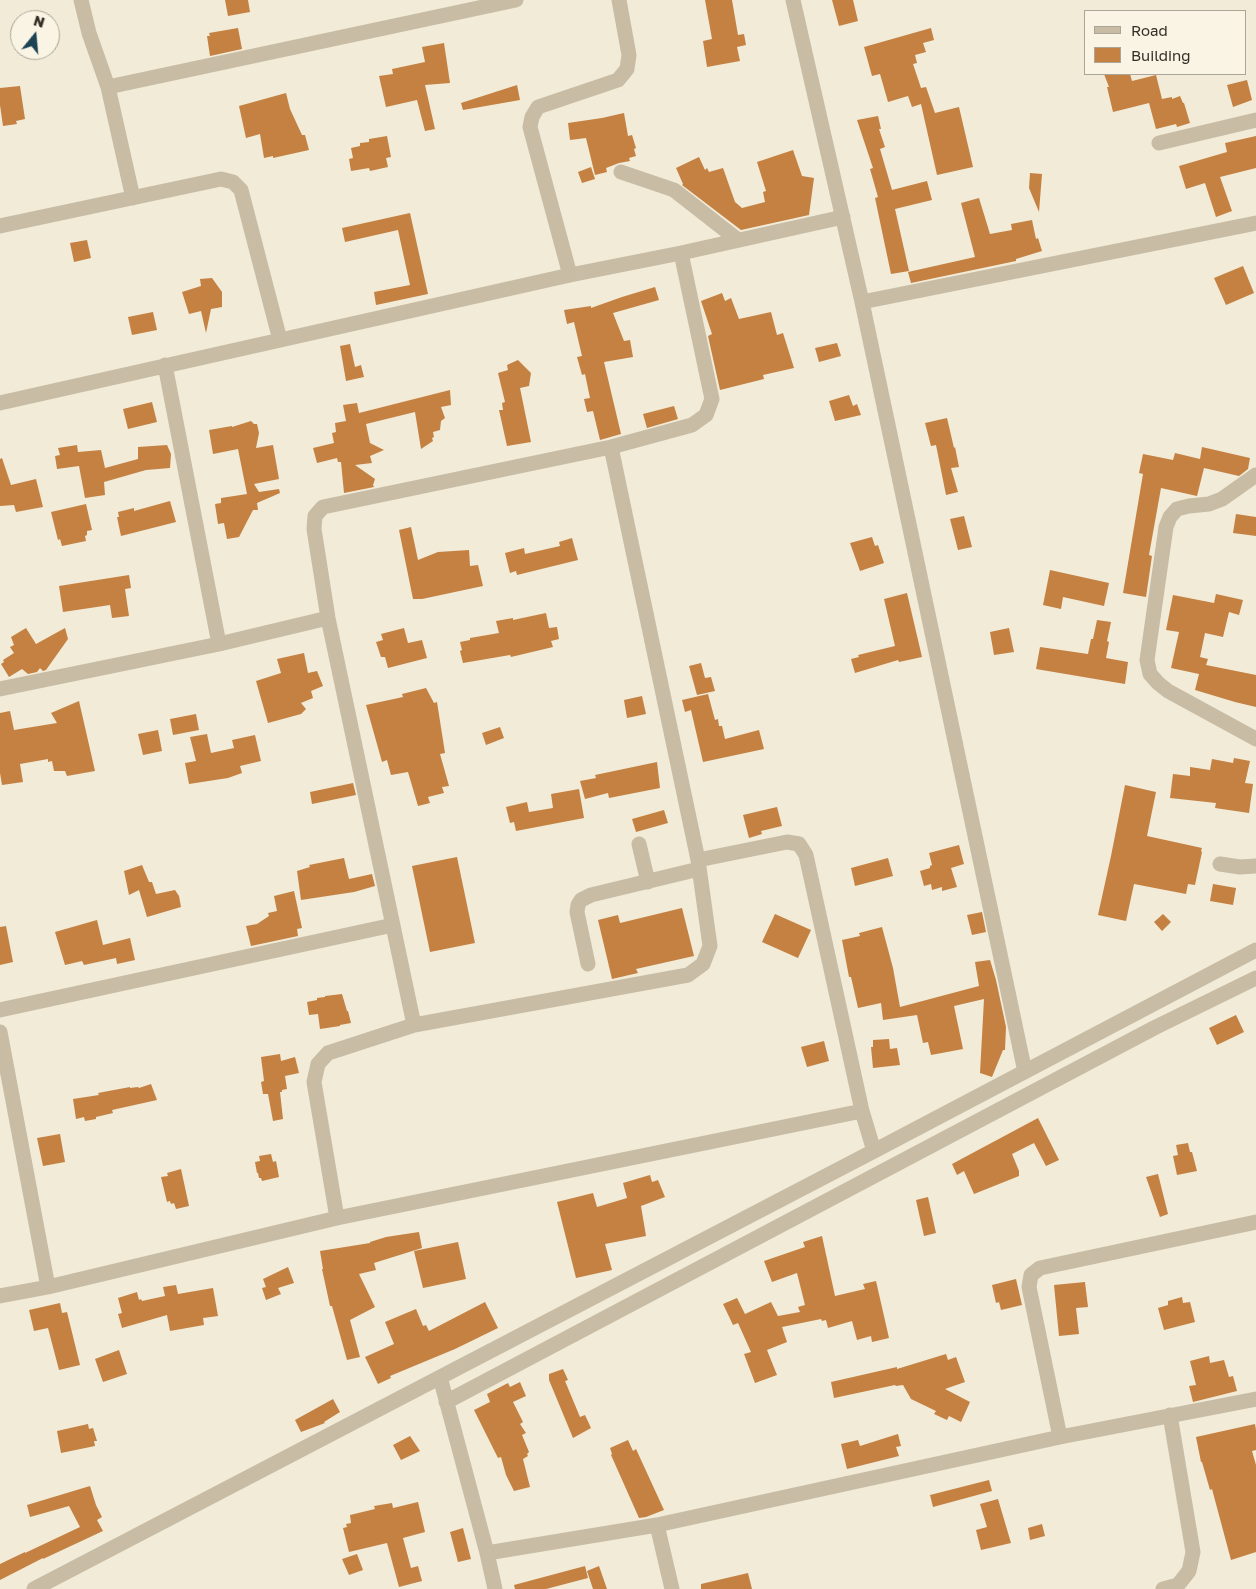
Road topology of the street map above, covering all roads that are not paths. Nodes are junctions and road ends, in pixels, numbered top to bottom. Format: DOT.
graph roads {
  1 [pos="81,0"];
  2 [pos="516,0"];
  3 [pos="619,0"];
  4 [pos="793,0"];
  5 [pos="108,87"];
  6 [pos="1256,120"];
  7 [pos="1159,144"];
  8 [pos="621,172"];
  9 [pos="133,198"];
  10 [pos="843,217"];
  11 [pos="1256,223"];
  12 [pos="0,226"];
  13 [pos="738,240"];
  14 [pos="681,253"];
  15 [pos="570,274"];
  16 [pos="862,302"];
  17 [pos="280,340"];
  18 [pos="165,365"];
  19 [pos="0,403"];
  20 [pos="611,447"];
  21 [pos="1256,475"];
  22 [pos="328,618"];
  23 [pos="219,644"];
  24 [pos="0,689"];
  25 [pos="1256,740"];
  26 [pos="639,844"];
  27 [pos="1220,864"];
  28 [pos="698,865"];
  29 [pos="1256,866"];
  30 [pos="648,882"];
  31 [pos="393,925"];
  32 [pos="1256,950"];
  33 [pos="588,964"];
  34 [pos="1256,978"];
  35 [pos="0,1010"];
  36 [pos="414,1026"];
  37 [pos="0,1032"];
  38 [pos="1025,1072"];
  39 [pos="994,1088"];
  40 [pos="862,1111"];
  41 [pos="1000,1111"];
  42 [pos="874,1151"];
  43 [pos="337,1218"];
  44 [pos="1256,1222"];
  45 [pos="48,1287"];
  46 [pos="0,1296"];
  47 [pos="440,1378"];
  48 [pos="1256,1399"];
  49 [pos="446,1402"];
  50 [pos="1170,1415"];
  51 [pos="1060,1437"];
  52 [pos="657,1525"];
  53 [pos="487,1553"];
  54 [pos="34,1589"];
  55 [pos="495,1589"];
  56 [pos="672,1589"];
  57 [pos="1163,1589"];
  1 -- 5 [label="street"];
  2 -- 5 [label="street"];
  3 -- 15 [label="street"];
  4 -- 10 [label="street"];
  5 -- 9 [label="street"];
  6 -- 7 [label="street"];
  8 -- 13 [label="street"];
  9 -- 12 [label="street"];
  9 -- 17 [label="street"];
  10 -- 13 [label="street"];
  10 -- 16 [label="street"];
  11 -- 16 [label="street"];
  13 -- 14 [label="street"];
  14 -- 15 [label="street"];
  14 -- 20 [label="street"];
  15 -- 17 [label="street"];
  16 -- 38 [label="street"];
  17 -- 18 [label="street"];
  18 -- 19 [label="street"];
  18 -- 23 [label="street"];
  20 -- 22 [label="street"];
  20 -- 28 [label="street"];
  21 -- 25 [label="street"];
  22 -- 23 [label="street"];
  22 -- 31 [label="street"];
  23 -- 24 [label="street"];
  26 -- 30 [label="street"];
  27 -- 29 [label="street"];
  28 -- 30 [label="street"];
  28 -- 36 [label="street"];
  28 -- 40 [label="street"];
  30 -- 33 [label="street"];
  31 -- 35 [label="street"];
  31 -- 36 [label="street"];
  32 -- 38 [label="street"];
  34 -- 41 [label="street"];
  36 -- 43 [label="street"];
  37 -- 45 [label="street"];
  38 -- 39 [label="street"];
  39 -- 41 [label="street"];
  39 -- 42 [label="street"];
  40 -- 42 [label="street"];
  40 -- 43 [label="street"];
  41 -- 49 [label="street"];
  42 -- 47 [label="street"];
  43 -- 45 [label="street"];
  44 -- 51 [label="street"];
  45 -- 46 [label="street"];
  47 -- 49 [label="street"];
  47 -- 54 [label="street"];
  48 -- 50 [label="street"];
  49 -- 53 [label="street"];
  50 -- 51 [label="street"];
  50 -- 57 [label="street"];
  51 -- 52 [label="street"];
  52 -- 53 [label="street"];
  52 -- 56 [label="street"];
  53 -- 55 [label="street"];
}
